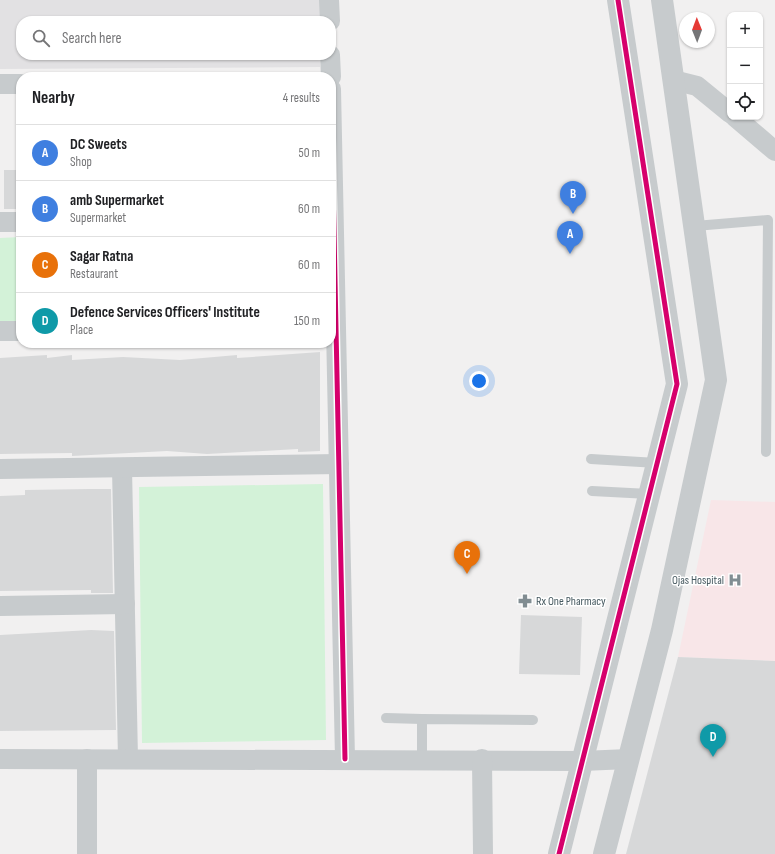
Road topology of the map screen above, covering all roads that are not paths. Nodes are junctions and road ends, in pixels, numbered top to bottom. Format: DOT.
graph roads {
  1 [pos="329,0"];
  2 [pos="618,0"];
  3 [pos="662,0"];
  4 [pos="330,16"];
  5 [pos="330,60"];
  6 [pos="331,72"];
  7 [pos="673,80"];
  8 [pos="0,84"];
  9 [pos="16,84"];
  10 [pos="727,111"];
  11 [pos="739,120"];
  12 [pos="775,150"];
  13 [pos="0,222"];
  14 [pos="16,222"];
  15 [pos="695,226"];
  16 [pos="16,331"];
  17 [pos="0,332"];
  18 [pos="335,348"];
  19 [pos="766,452"];
  20 [pos="591,459"];
  21 [pos="657,463"];
  22 [pos="339,464"];
  23 [pos="122,468"];
  24 [pos="0,469"];
  25 [pos="592,491"];
  26 [pos="649,494"];
  27 [pos="125,604"];
  28 [pos="0,606"];
  29 [pos="386,718"];
  30 [pos="422,719"];
  31 [pos="533,720"];
  32 [pos="0,759"];
  33 [pos="87,759"];
  34 [pos="128,759"];
  35 [pos="422,759"];
  36 [pos="482,759"];
  37 [pos="629,759"];
  38 [pos="345,760"];
  39 [pos="582,761"];
  40 [pos="87,854"];
  41 [pos="483,854"];
  42 [pos="559,854"];
  43 [pos="604,854"];
  1 -- 4 [label="street"];
  2 -- 21 [label="street"];
  3 -- 7 [label="street"];
  5 -- 6 [label="street"];
  7 -- 10 [label="street"];
  7 -- 15 [label="street"];
  8 -- 9 [label="street"];
  11 -- 12 [label="street"];
  13 -- 14 [label="street"];
  15 -- 19 [label="lane"];
  15 -- 37 [label="street"];
  16 -- 17 [label="street"];
  18 -- 22 [label="street"];
  20 -- 21 [label="lane"];
  21 -- 26 [label="street"];
  22 -- 23 [label="street"];
  22 -- 38 [label="street"];
  23 -- 24 [label="street"];
  23 -- 27 [label="street"];
  25 -- 26 [label="lane"];
  26 -- 39 [label="street"];
  27 -- 28 [label="street"];
  27 -- 34 [label="street"];
  29 -- 30 [label="lane"];
  30 -- 31 [label="lane"];
  30 -- 35 [label="lane"];
  32 -- 33 [label="street"];
  33 -- 34 [label="street"];
  33 -- 40 [label="street"];
  34 -- 38 [label="street"];
  35 -- 36 [label="street"];
  35 -- 38 [label="street"];
  36 -- 39 [label="street"];
  36 -- 41 [label="street"];
  37 -- 39 [label="street"];
  37 -- 43 [label="street"];
  39 -- 42 [label="street"];
}
